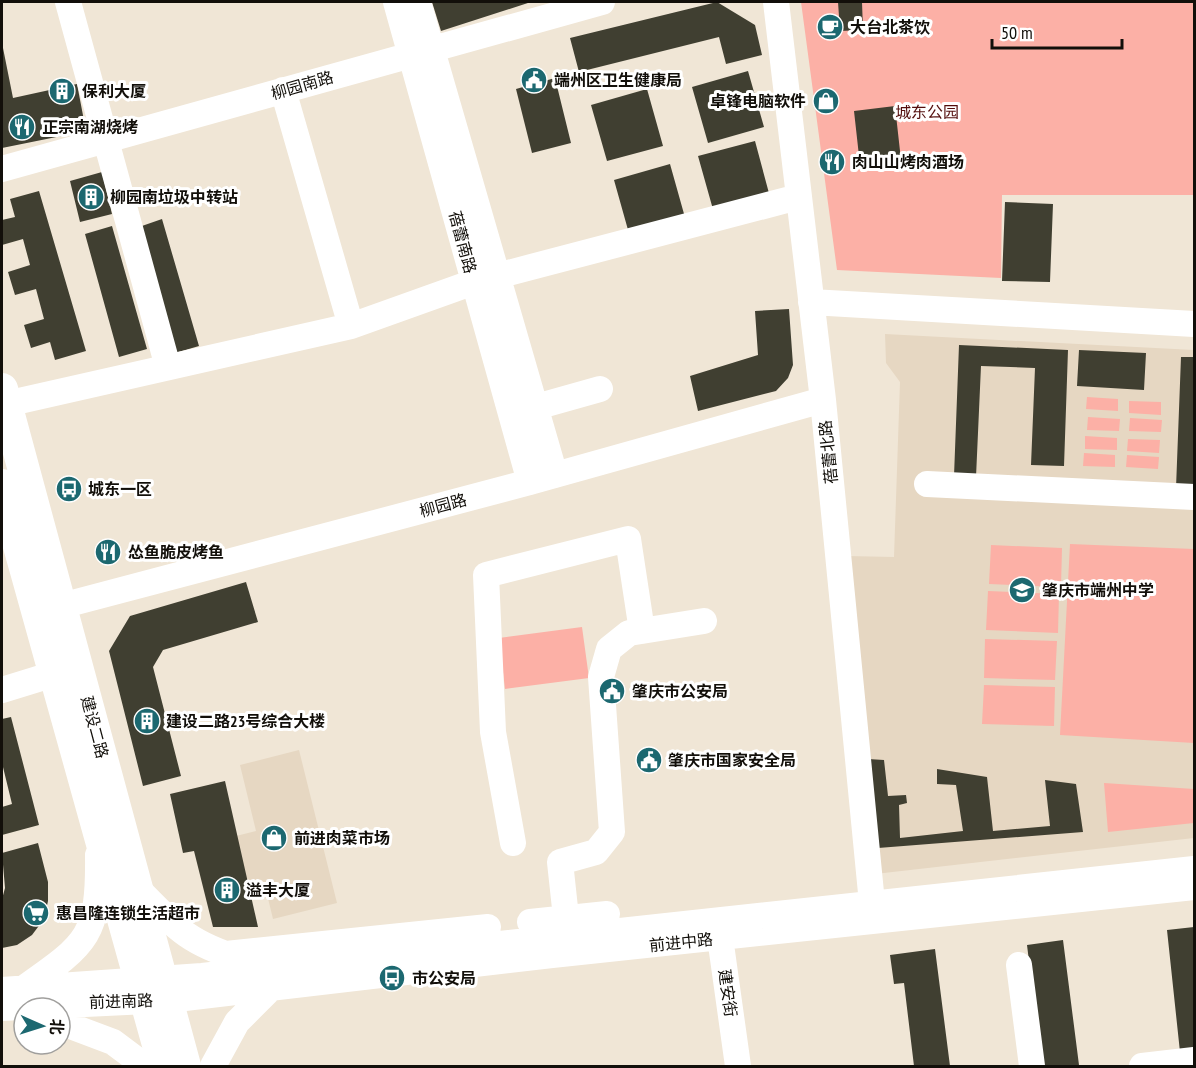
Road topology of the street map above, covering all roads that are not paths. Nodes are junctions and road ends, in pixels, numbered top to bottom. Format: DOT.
graph roads {
  1 [pos="68,2"];
  2 [pos="396,2"];
  3 [pos="418,2"];
  4 [pos="602,2"];
  5 [pos="776,2"];
  6 [pos="421,51"];
  7 [pos="284,90"];
  8 [pos="106,140"];
  9 [pos="2,169"];
  10 [pos="798,197"];
  11 [pos="486,279"];
  12 [pos="811,302"];
  13 [pos="1194,324"];
  14 [pos="351,326"];
  15 [pos="168,367"];
  16 [pos="600,389"];
  17 [pos="4,396"];
  18 [pos="823,400"];
  19 [pos="536,407"];
  20 [pos="555,475"];
  21 [pos="530,482"];
  22 [pos="927,484"];
  23 [pos="2,485"];
  24 [pos="1194,497"];
  25 [pos="61,606"];
  26 [pos="704,621"];
  27 [pos="642,631"];
  28 [pos="54,674"];
  29 [pos="2,690"];
  30 [pos="98,831"];
  31 [pos="513,843"];
  32 [pos="1194,853"];
  33 [pos="1194,869"];
  34 [pos="1194,887"];
  35 [pos="140,891"];
  36 [pos="871,895"];
  37 [pos="1194,902"];
  38 [pos="568,936"];
  39 [pos="720,936"];
  40 [pos="285,948"];
  41 [pos="226,954"];
  42 [pos="1019,965"];
  43 [pos="266,985"];
  44 [pos="154,990"];
  45 [pos="10,1002"];
  46 [pos="72,1026"];
  47 [pos="1194,1060"];
  48 [pos="145,1066"];
  49 [pos="164,1066"];
  50 [pos="185,1066"];
  51 [pos="213,1066"];
  52 [pos="738,1066"];
  53 [pos="1032,1066"];
  54 [pos="1143,1066"];
  1 -- 8 [label="street"];
  2 -- 6 [label="street, 蓓蕾南路"];
  3 -- 6 [label="street, 蓓蕾南路"];
  4 -- 6 [label="street, 柳园南路"];
  5 -- 10 [label="street, 蓓蕾北路"];
  6 -- 7 [label="street, 柳园南路"];
  6 -- 11 [label="street, 蓓蕾南路"];
  7 -- 8 [label="street, 柳园南路"];
  7 -- 14 [label="street"];
  8 -- 9 [label="street, 柳园南路"];
  8 -- 15 [label="street"];
  10 -- 11 [label="street"];
  10 -- 12 [label="street, 蓓蕾北路"];
  11 -- 14 [label="street"];
  11 -- 19 [label="street, 蓓蕾南路"];
  11 -- 21 [label="street, 蓓蕾南路"];
  12 -- 13 [label="street"];
  12 -- 18 [label="street, 蓓蕾北路"];
  14 -- 15 [label="street"];
  15 -- 17 [label="street"];
  16 -- 19 [label="street"];
  17 -- 25 [label="main road, 建设二路"];
  18 -- 20 [label="street, 柳园路"];
  18 -- 36 [label="street, 蓓蕾北路"];
  19 -- 20 [label="street, 蓓蕾南路"];
  20 -- 21 [label="street, 柳园路"];
  21 -- 25 [label="street, 柳园路"];
  22 -- 24 [label="street"];
  23 -- 28 [label="main road, 建设二路"];
  25 -- 35 [label="main road, 建设二路"];
  26 -- 27 [label="street"];
  27 -- 31 [label="street"];
  27 -- 38 [label="street"];
  28 -- 29 [label="street"];
  28 -- 30 [label="main road, 建设二路"];
  30 -- 44 [label="main road, 建设二路"];
  30 -- 45 [label="street"];
  32 -- 36 [label="street, 前进中路"];
  33 -- 36 [label="street"];
  34 -- 39 [label="street, 前进中路"];
  35 -- 41 [label="street"];
  35 -- 44 [label="main road, 建设二路"];
  36 -- 38 [label="street, 前进中路"];
  36 -- 39 [label="street"];
  37 -- 39 [label="street, 前进中路"];
  38 -- 39 [label="street, 前进中路"];
  38 -- 40 [label="street, 前进中路"];
  38 -- 43 [label="street, 前进中路"];
  39 -- 43 [label="street, 前进中路"];
  39 -- 52 [label="street, 建安街"];
  40 -- 41 [label="street, 前进中路"];
  40 -- 43 [label="street"];
  41 -- 43 [label="street"];
  42 -- 53 [label="street"];
  43 -- 44 [label="street, 前进中路"];
  43 -- 51 [label="street"];
  44 -- 45 [label="street, 前进南路"];
  44 -- 49 [label="main road, 建设二路"];
  44 -- 50 [label="main road, 建设二路"];
  46 -- 48 [label="street"];
  47 -- 54 [label="street"];
}
